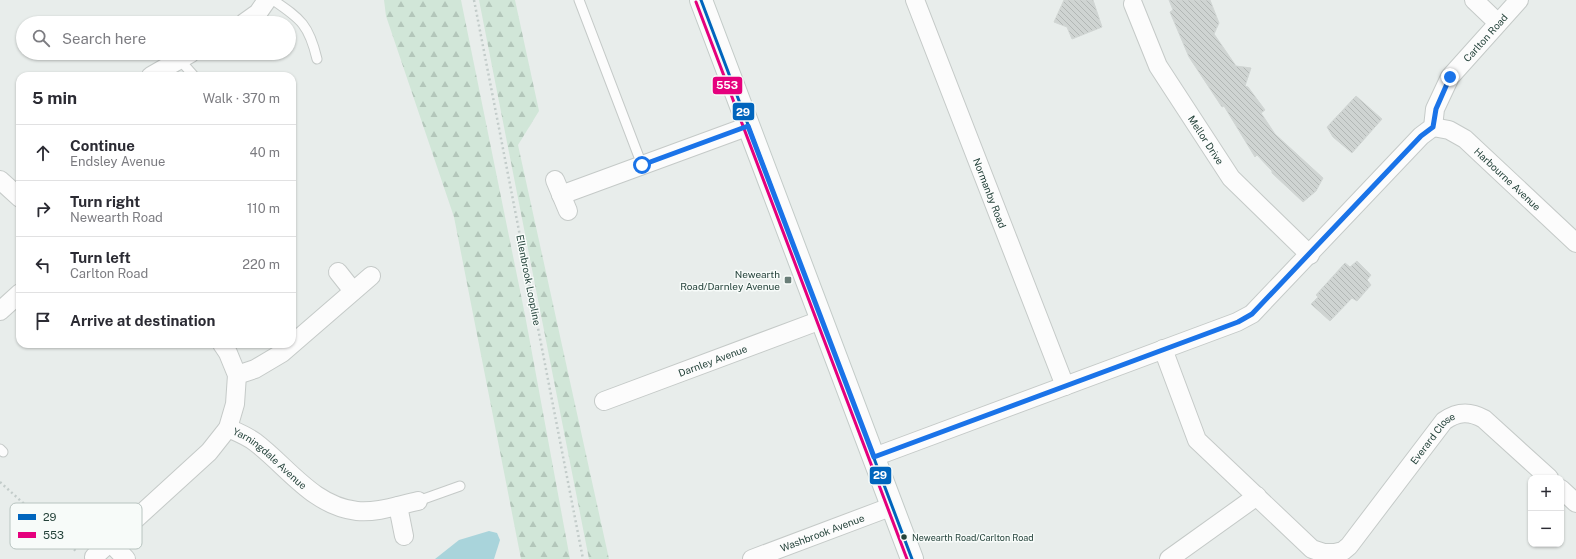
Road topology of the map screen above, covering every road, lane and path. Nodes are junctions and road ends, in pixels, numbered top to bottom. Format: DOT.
graph roads {
  1 [pos="267,0"];
  2 [pos="273,0"];
  3 [pos="474,0"];
  4 [pos="579,0"];
  5 [pos="701,0"];
  6 [pos="915,0"];
  7 [pos="1474,0"];
  8 [pos="1519,0"];
  9 [pos="1133,4"];
  10 [pos="254,16"];
  11 [pos="295,16"];
  12 [pos="296,17"];
  13 [pos="1498,23"];
  14 [pos="317,59"];
  15 [pos="178,60"];
  16 [pos="187,60"];
  17 [pos="158,72"];
  18 [pos="192,72"];
  19 [pos="748,126"];
  20 [pos="1433,127"];
  21 [pos="642,165"];
  22 [pos="561,196"];
  23 [pos="1576,243"];
  24 [pos="1310,255"];
  25 [pos="338,272"];
  26 [pos="371,276"];
  27 [pos="354,291"];
  28 [pos="16,297"];
  29 [pos="0,311"];
  30 [pos="821,320"];
  31 [pos="296,341"];
  32 [pos="225,348"];
  33 [pos="288,348"];
  34 [pos="1163,350"];
  35 [pos="237,375"];
  36 [pos="1065,386"];
  37 [pos="604,401"];
  38 [pos="228,428"];
  39 [pos="874,457"];
  40 [pos="1546,475"];
  41 [pos="0,482"];
  42 [pos="460,486"];
  43 [pos="1564,492"];
  44 [pos="1257,496"];
  45 [pos="418,501"];
  46 [pos="25,503"];
  47 [pos="1576,503"];
  48 [pos="398,506"];
  49 [pos="892,506"];
  50 [pos="142,513"];
  51 [pos="404,536"];
  52 [pos="79,549"];
  53 [pos="98,549"];
  54 [pos="117,549"];
  55 [pos="87,556"];
  56 [pos="1334,556"];
  57 [pos="126,559"];
  58 [pos="583,559"];
  59 [pos="752,559"];
  60 [pos="912,559"];
  61 [pos="1169,559"];
  1 -- 10 [label="street"];
  2 -- 11 [label="lane"];
  3 -- 58 [label="path, Ellenbrook Loopline"];
  4 -- 21 [label="lane"];
  5 -- 19 [label="main road"];
  6 -- 36 [label="street, Normanby Road"];
  7 -- 13 [label="street"];
  8 -- 13 [label="street, Carlton Road"];
  9 -- 24 [label="street, Mellor Drive"];
  12 -- 14 [label="lane"];
  13 -- 20 [label="street, Carlton Road"];
  15 -- 17 [label="street"];
  16 -- 18 [label="lane"];
  19 -- 21 [label="street"];
  19 -- 30 [label="main road"];
  20 -- 23 [label="street, Harbourne Avenue"];
  20 -- 24 [label="street"];
  21 -- 22 [label="street"];
  24 -- 34 [label="street"];
  25 -- 27 [label="street"];
  26 -- 27 [label="street"];
  27 -- 31 [label="street"];
  28 -- 29 [label="street"];
  30 -- 37 [label="street, Darnley Avenue"];
  30 -- 39 [label="main road"];
  32 -- 35 [label="street"];
  33 -- 35 [label="street"];
  34 -- 36 [label="street"];
  34 -- 44 [label="street, Everard Close"];
  35 -- 38 [label="street"];
  36 -- 39 [label="street"];
  38 -- 48 [label="street, Yarningdale Avenue"];
  38 -- 50 [label="street, Yarningdale Avenue"];
  39 -- 49 [label="main road"];
  40 -- 56 [label="street, Everard Close"];
  41 -- 46 [label="path"];
  42 -- 45 [label="lane"];
  43 -- 47 [label="street"];
  44 -- 56 [label="street, Everard Close"];
  44 -- 61 [label="street"];
  45 -- 48 [label="street, Yarningdale Avenue"];
  48 -- 51 [label="street"];
  49 -- 59 [label="street, Washbrook Avenue"];
  49 -- 60 [label="main road"];
  52 -- 55 [label="path"];
  53 -- 55 [label="street, Yarningdale Avenue"];
  54 -- 57 [label="street"];
}
